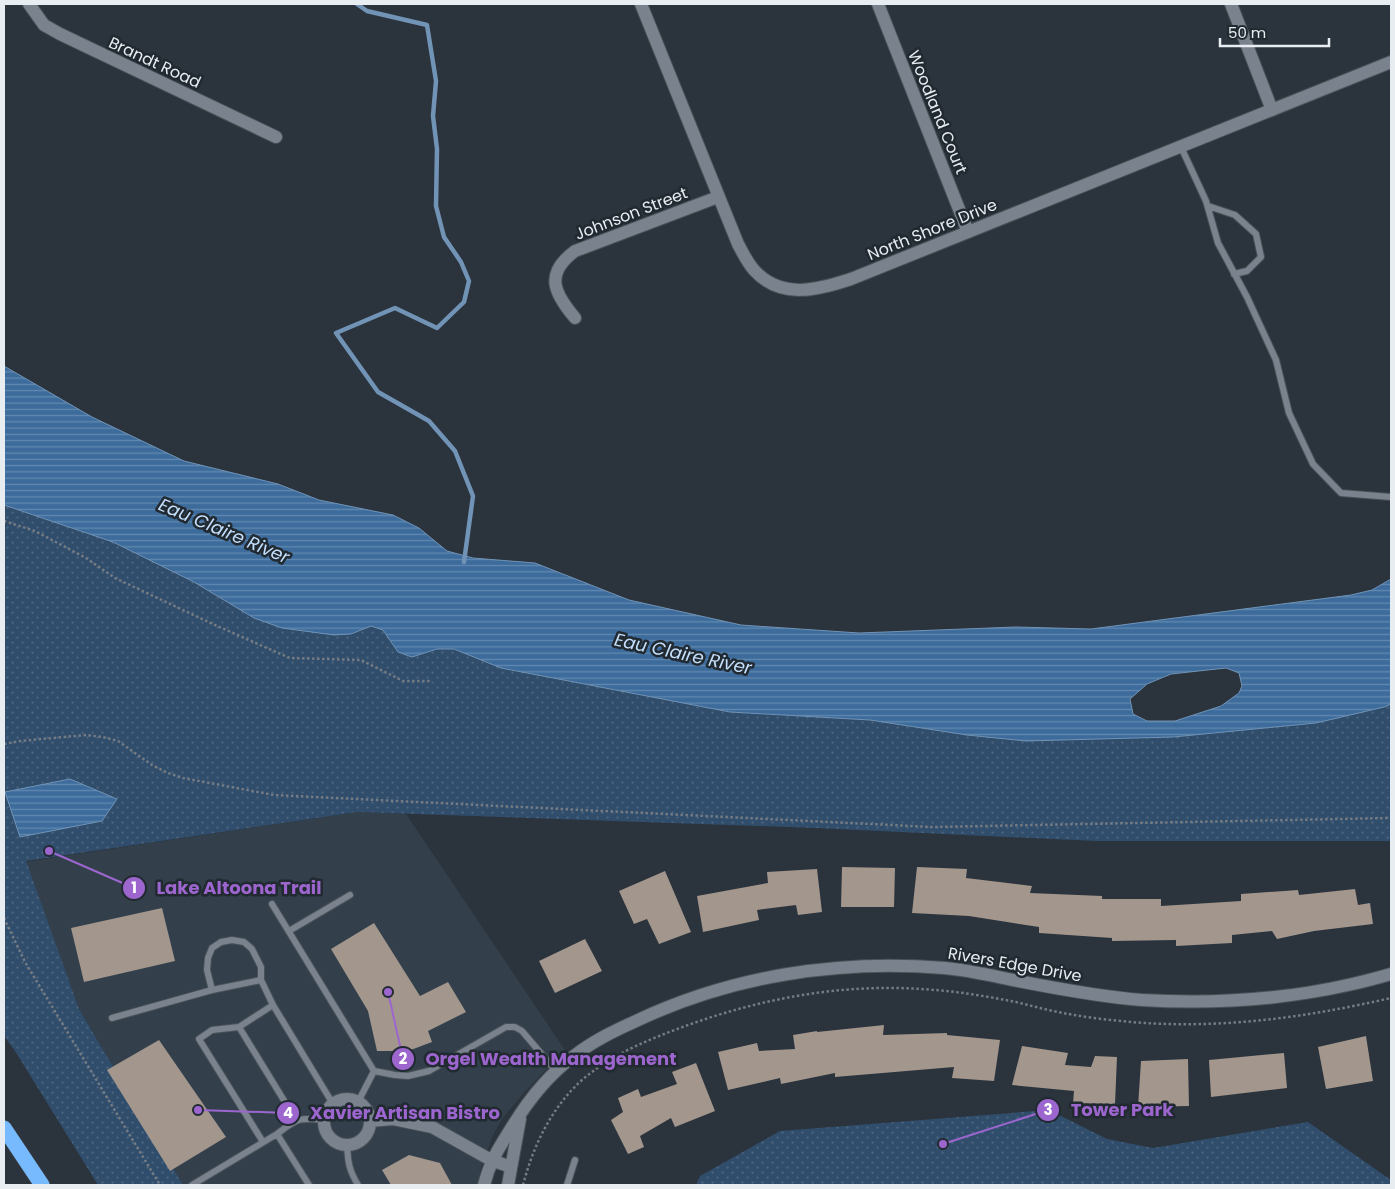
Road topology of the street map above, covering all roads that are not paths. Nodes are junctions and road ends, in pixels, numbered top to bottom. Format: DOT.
graph roads {
  1 [pos="28,4"];
  2 [pos="641,4"];
  3 [pos="878,4"];
  4 [pos="1231,4"];
  5 [pos="1391,62"];
  6 [pos="1272,110"];
  7 [pos="276,137"];
  8 [pos="1182,147"];
  9 [pos="718,197"];
  10 [pos="1208,206"];
  11 [pos="968,232"];
  12 [pos="1234,274"];
  13 [pos="575,318"];
  14 [pos="1391,497"];
  15 [pos="350,895"];
  16 [pos="272,904"];
  17 [pos="289,931"];
  18 [pos="1391,974"];
  19 [pos="261,980"];
  20 [pos="212,990"];
  21 [pos="273,1006"];
  22 [pos="112,1018"];
  23 [pos="239,1027"];
  24 [pos="556,1070"];
  25 [pos="374,1071"];
  26 [pos="358,1102"];
  27 [pos="333,1104"];
  28 [pos="522,1110"];
  29 [pos="296,1120"];
  30 [pos="324,1120"];
  31 [pos="370,1121"];
  32 [pos="4,1128"];
  33 [pos="276,1134"];
  34 [pos="263,1142"];
  35 [pos="348,1145"];
  36 [pos="491,1160"];
  37 [pos="575,1160"];
  38 [pos="511,1167"];
  39 [pos="42,1185"];
  40 [pos="192,1185"];
  41 [pos="308,1185"];
  42 [pos="358,1185"];
  43 [pos="484,1185"];
  44 [pos="508,1185"];
  45 [pos="567,1185"];
  1 -- 7 [label="street, Brandt Road"];
  2 -- 9 [label="street, North Shore Drive"];
  3 -- 11 [label="street, Woodland Court"];
  4 -- 6 [label="street"];
  5 -- 6 [label="street, North Shore Drive"];
  6 -- 8 [label="street, North Shore Drive"];
  8 -- 10 [label="lane"];
  8 -- 11 [label="street, North Shore Drive"];
  9 -- 11 [label="street, North Shore Drive"];
  9 -- 13 [label="street, Johnson Street"];
  10 -- 12 [label="lane"];
  10 -- 12 [label="lane"];
  12 -- 14 [label="lane"];
  15 -- 17 [label="lane"];
  16 -- 17 [label="lane"];
  17 -- 25 [label="lane"];
  18 -- 24 [label="street, Rivers Edge Drive"];
  19 -- 20 [label="lane"];
  19 -- 20 [label="lane"];
  19 -- 21 [label="lane"];
  20 -- 22 [label="lane"];
  21 -- 23 [label="lane"];
  21 -- 27 [label="lane"];
  23 -- 29 [label="lane"];
  23 -- 34 [label="lane"];
  24 -- 25 [label="lane"];
  24 -- 28 [label="street, Rivers Edge Drive"];
  25 -- 26 [label="lane"];
  26 -- 27 [label="street"];
  26 -- 31 [label="street"];
  27 -- 30 [label="street"];
  28 -- 36 [label="street, Rivers Edge Drive"];
  28 -- 38 [label="street, Rivers Edge Drive"];
  29 -- 30 [label="lane"];
  29 -- 33 [label="lane"];
  30 -- 35 [label="street"];
  31 -- 35 [label="street"];
  31 -- 36 [label="street"];
  32 -- 39 [label="highway"];
  33 -- 34 [label="lane"];
  33 -- 41 [label="lane"];
  34 -- 40 [label="lane"];
  35 -- 42 [label="lane"];
  36 -- 38 [label="street"];
  36 -- 43 [label="street, Rivers Edge Drive"];
  37 -- 45 [label="lane"];
  38 -- 44 [label="street, Rivers Edge Drive"];
}
